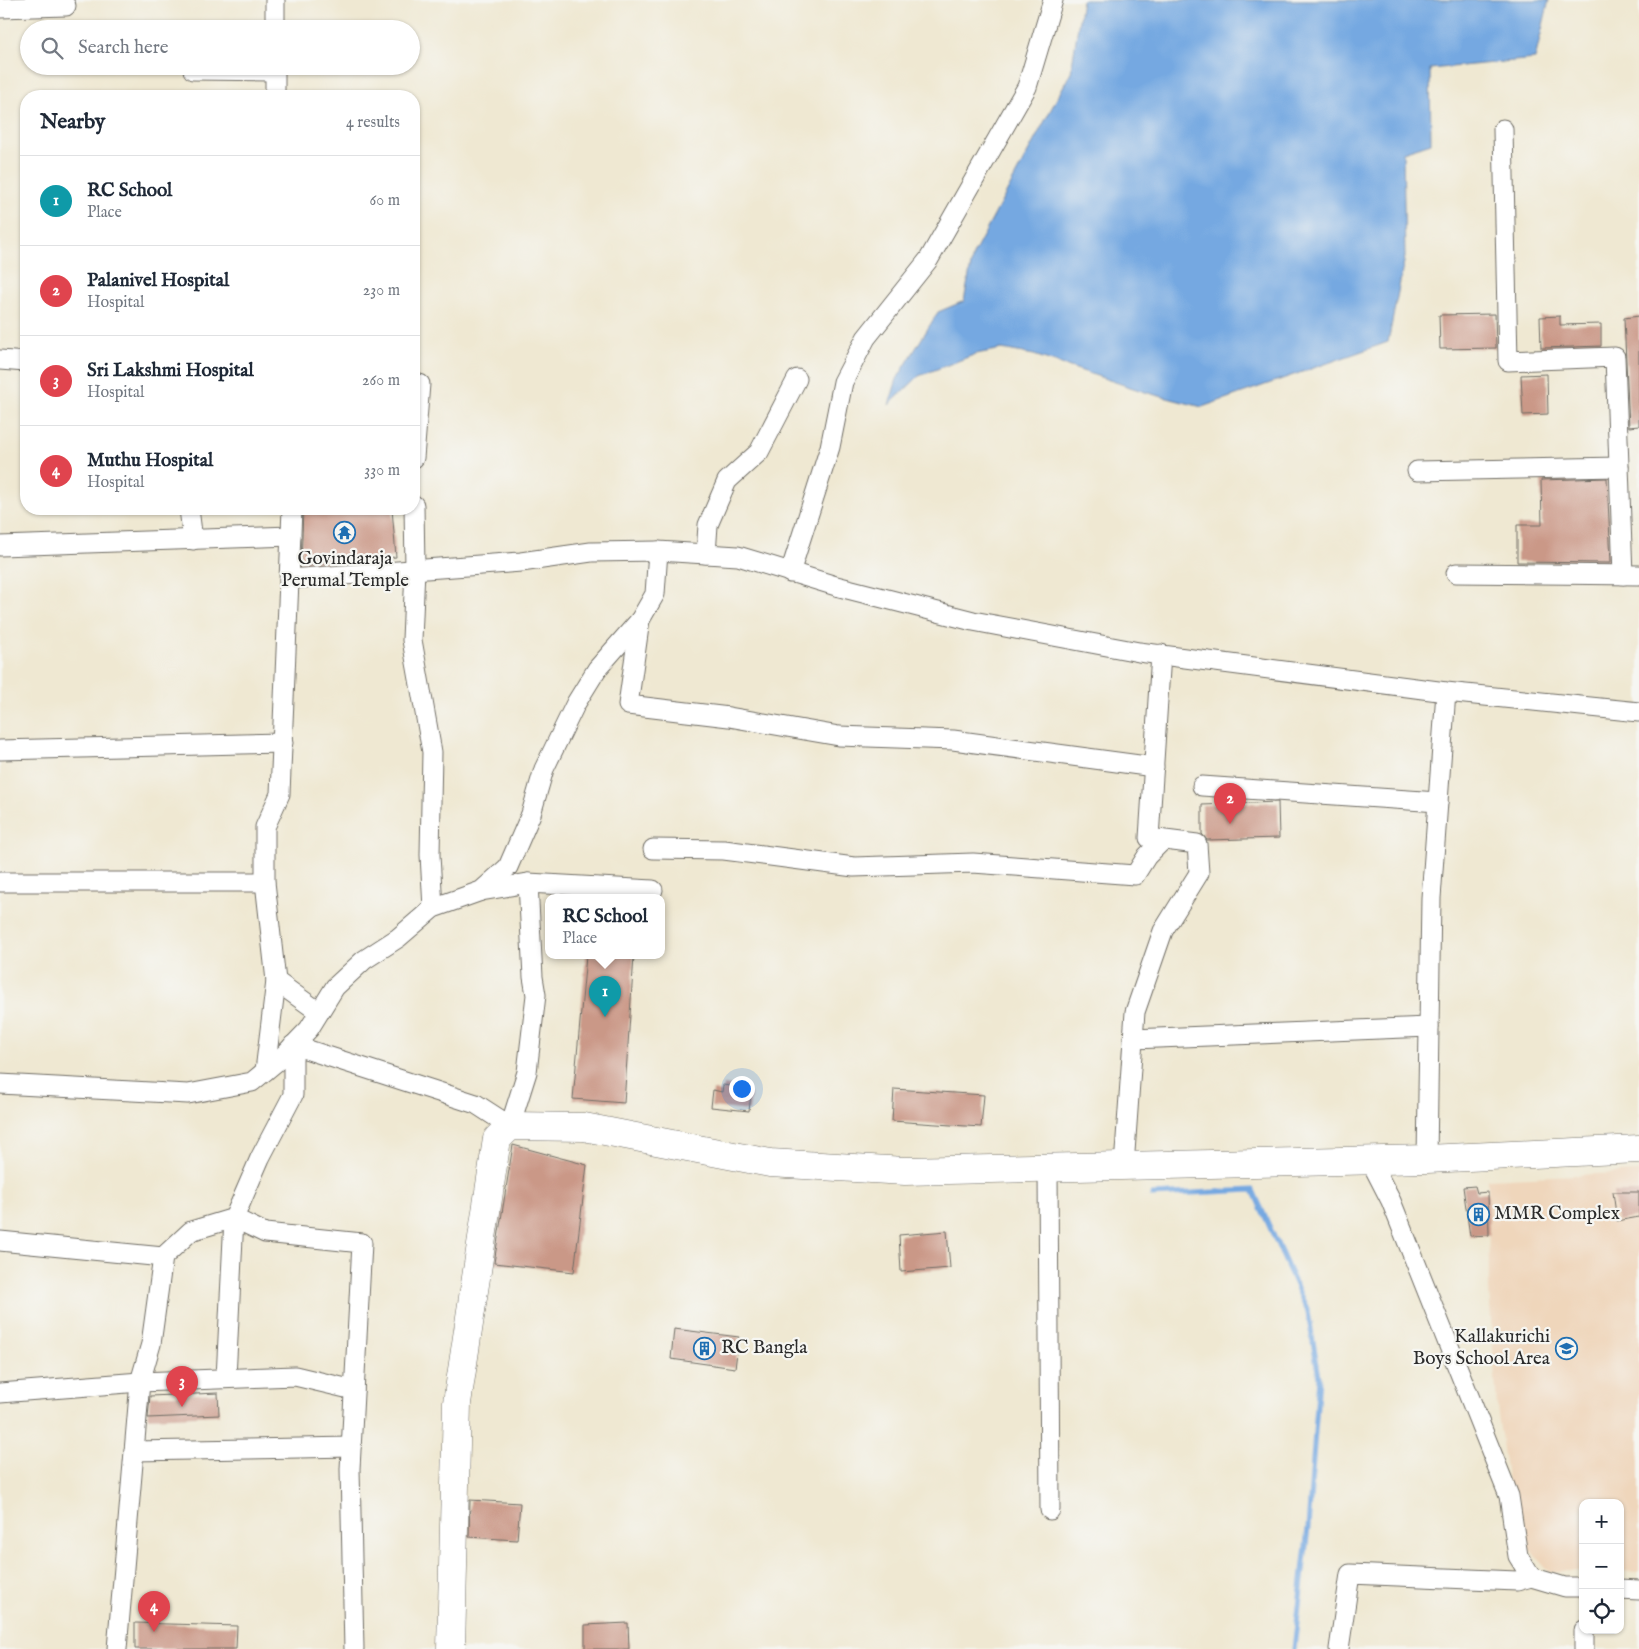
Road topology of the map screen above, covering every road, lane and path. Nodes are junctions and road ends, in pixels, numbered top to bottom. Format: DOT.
graph roads {
  1 [pos="274,0"];
  2 [pos="1053,0"];
  3 [pos="66,6"];
  4 [pos="0,8"];
  5 [pos="274,20"];
  6 [pos="274,75"];
  7 [pos="274,90"];
  8 [pos="1503,129"];
  9 [pos="0,360"];
  10 [pos="20,362"];
  11 [pos="797,378"];
  12 [pos="1619,467"];
  13 [pos="1417,471"];
  14 [pos="190,515"];
  15 [pos="292,515"];
  16 [pos="414,515"];
  17 [pos="291,536"];
  18 [pos="193,540"];
  19 [pos="0,546"];
  20 [pos="658,551"];
  21 [pos="706,554"];
  22 [pos="415,569"];
  23 [pos="790,573"];
  24 [pos="1456,573"];
  25 [pos="1631,575"];
  26 [pos="289,579"];
  27 [pos="640,620"];
  28 [pos="1161,654"];
  29 [pos="1446,692"];
  30 [pos="1639,712"];
  31 [pos="283,743"];
  32 [pos="0,750"];
  33 [pos="1154,767"];
  34 [pos="1202,786"];
  35 [pos="1438,802"];
  36 [pos="1163,840"];
  37 [pos="652,849"];
  38 [pos="0,882"];
  39 [pos="265,882"];
  40 [pos="528,883"];
  41 [pos="653,890"];
  42 [pos="482,892"];
  43 [pos="433,908"];
  44 [pos="276,981"];
  45 [pos="319,1012"];
  46 [pos="1429,1027"];
  47 [pos="1133,1040"];
  48 [pos="293,1045"];
  49 [pos="265,1071"];
  50 [pos="0,1084"];
  51 [pos="510,1126"];
  52 [pos="1639,1149"];
  53 [pos="1427,1159"];
  54 [pos="1370,1160"];
  55 [pos="1124,1166"];
  56 [pos="1048,1168"];
  57 [pos="234,1218"];
  58 [pos="0,1241"];
  59 [pos="164,1258"];
  60 [pos="226,1378"];
  61 [pos="140,1382"];
  62 [pos="354,1390"];
  63 [pos="0,1394"];
  64 [pos="351,1447"];
  65 [pos="134,1451"];
  66 [pos="1050,1510"];
  67 [pos="1531,1577"];
  68 [pos="1579,1587"];
  69 [pos="1624,1589"];
  70 [pos="1639,1590"];
  71 [pos="1584,1634"];
  72 [pos="117,1649"];
  73 [pos="354,1649"];
  74 [pos="451,1649"];
  75 [pos="1338,1649"];
  76 [pos="1584,1649"];
  1 -- 5 [label="street"];
  2 -- 23 [label="street"];
  3 -- 4 [label="street"];
  6 -- 7 [label="street"];
  8 -- 12 [label="street"];
  9 -- 10 [label="street"];
  11 -- 21 [label="street"];
  12 -- 13 [label="street"];
  12 -- 25 [label="street"];
  14 -- 18 [label="street"];
  15 -- 17 [label="street"];
  16 -- 22 [label="street"];
  17 -- 18 [label="street"];
  17 -- 26 [label="street"];
  18 -- 19 [label="street"];
  20 -- 21 [label="street"];
  20 -- 22 [label="street"];
  20 -- 27 [label="street"];
  21 -- 23 [label="street"];
  22 -- 26 [label="street"];
  22 -- 43 [label="street"];
  23 -- 28 [label="street"];
  24 -- 25 [label="street"];
  26 -- 31 [label="street"];
  27 -- 33 [label="street"];
  27 -- 42 [label="street"];
  28 -- 29 [label="street"];
  28 -- 33 [label="street"];
  29 -- 30 [label="street"];
  29 -- 35 [label="street"];
  31 -- 32 [label="street"];
  31 -- 39 [label="street"];
  33 -- 36 [label="street"];
  34 -- 35 [label="street"];
  35 -- 46 [label="street"];
  36 -- 37 [label="street"];
  36 -- 47 [label="street"];
  38 -- 39 [label="street"];
  39 -- 44 [label="street"];
  40 -- 41 [label="street"];
  40 -- 42 [label="street"];
  40 -- 51 [label="street"];
  42 -- 43 [label="street"];
  43 -- 45 [label="street"];
  44 -- 45 [label="street"];
  44 -- 49 [label="street"];
  45 -- 48 [label="street"];
  46 -- 47 [label="street"];
  46 -- 53 [label="street"];
  47 -- 55 [label="street"];
  48 -- 49 [label="street"];
  48 -- 51 [label="street"];
  48 -- 57 [label="street"];
  49 -- 50 [label="street"];
  51 -- 56 [label="main road"];
  51 -- 74 [label="main road"];
  52 -- 53 [label="main road"];
  53 -- 54 [label="main road"];
  54 -- 55 [label="main road"];
  54 -- 67 [label="street"];
  55 -- 56 [label="main road"];
  56 -- 66 [label="street"];
  57 -- 59 [label="street"];
  57 -- 60 [label="street"];
  57 -- 62 [label="street"];
  58 -- 59 [label="street"];
  59 -- 61 [label="street"];
  60 -- 61 [label="street"];
  60 -- 62 [label="street"];
  61 -- 63 [label="street"];
  61 -- 65 [label="street"];
  62 -- 64 [label="street"];
  64 -- 65 [label="street"];
  64 -- 73 [label="street"];
  65 -- 72 [label="street"];
  67 -- 68 [label="street"];
  67 -- 75 [label="street"];
  69 -- 70 [label="street"];
  71 -- 76 [label="street"];
}
